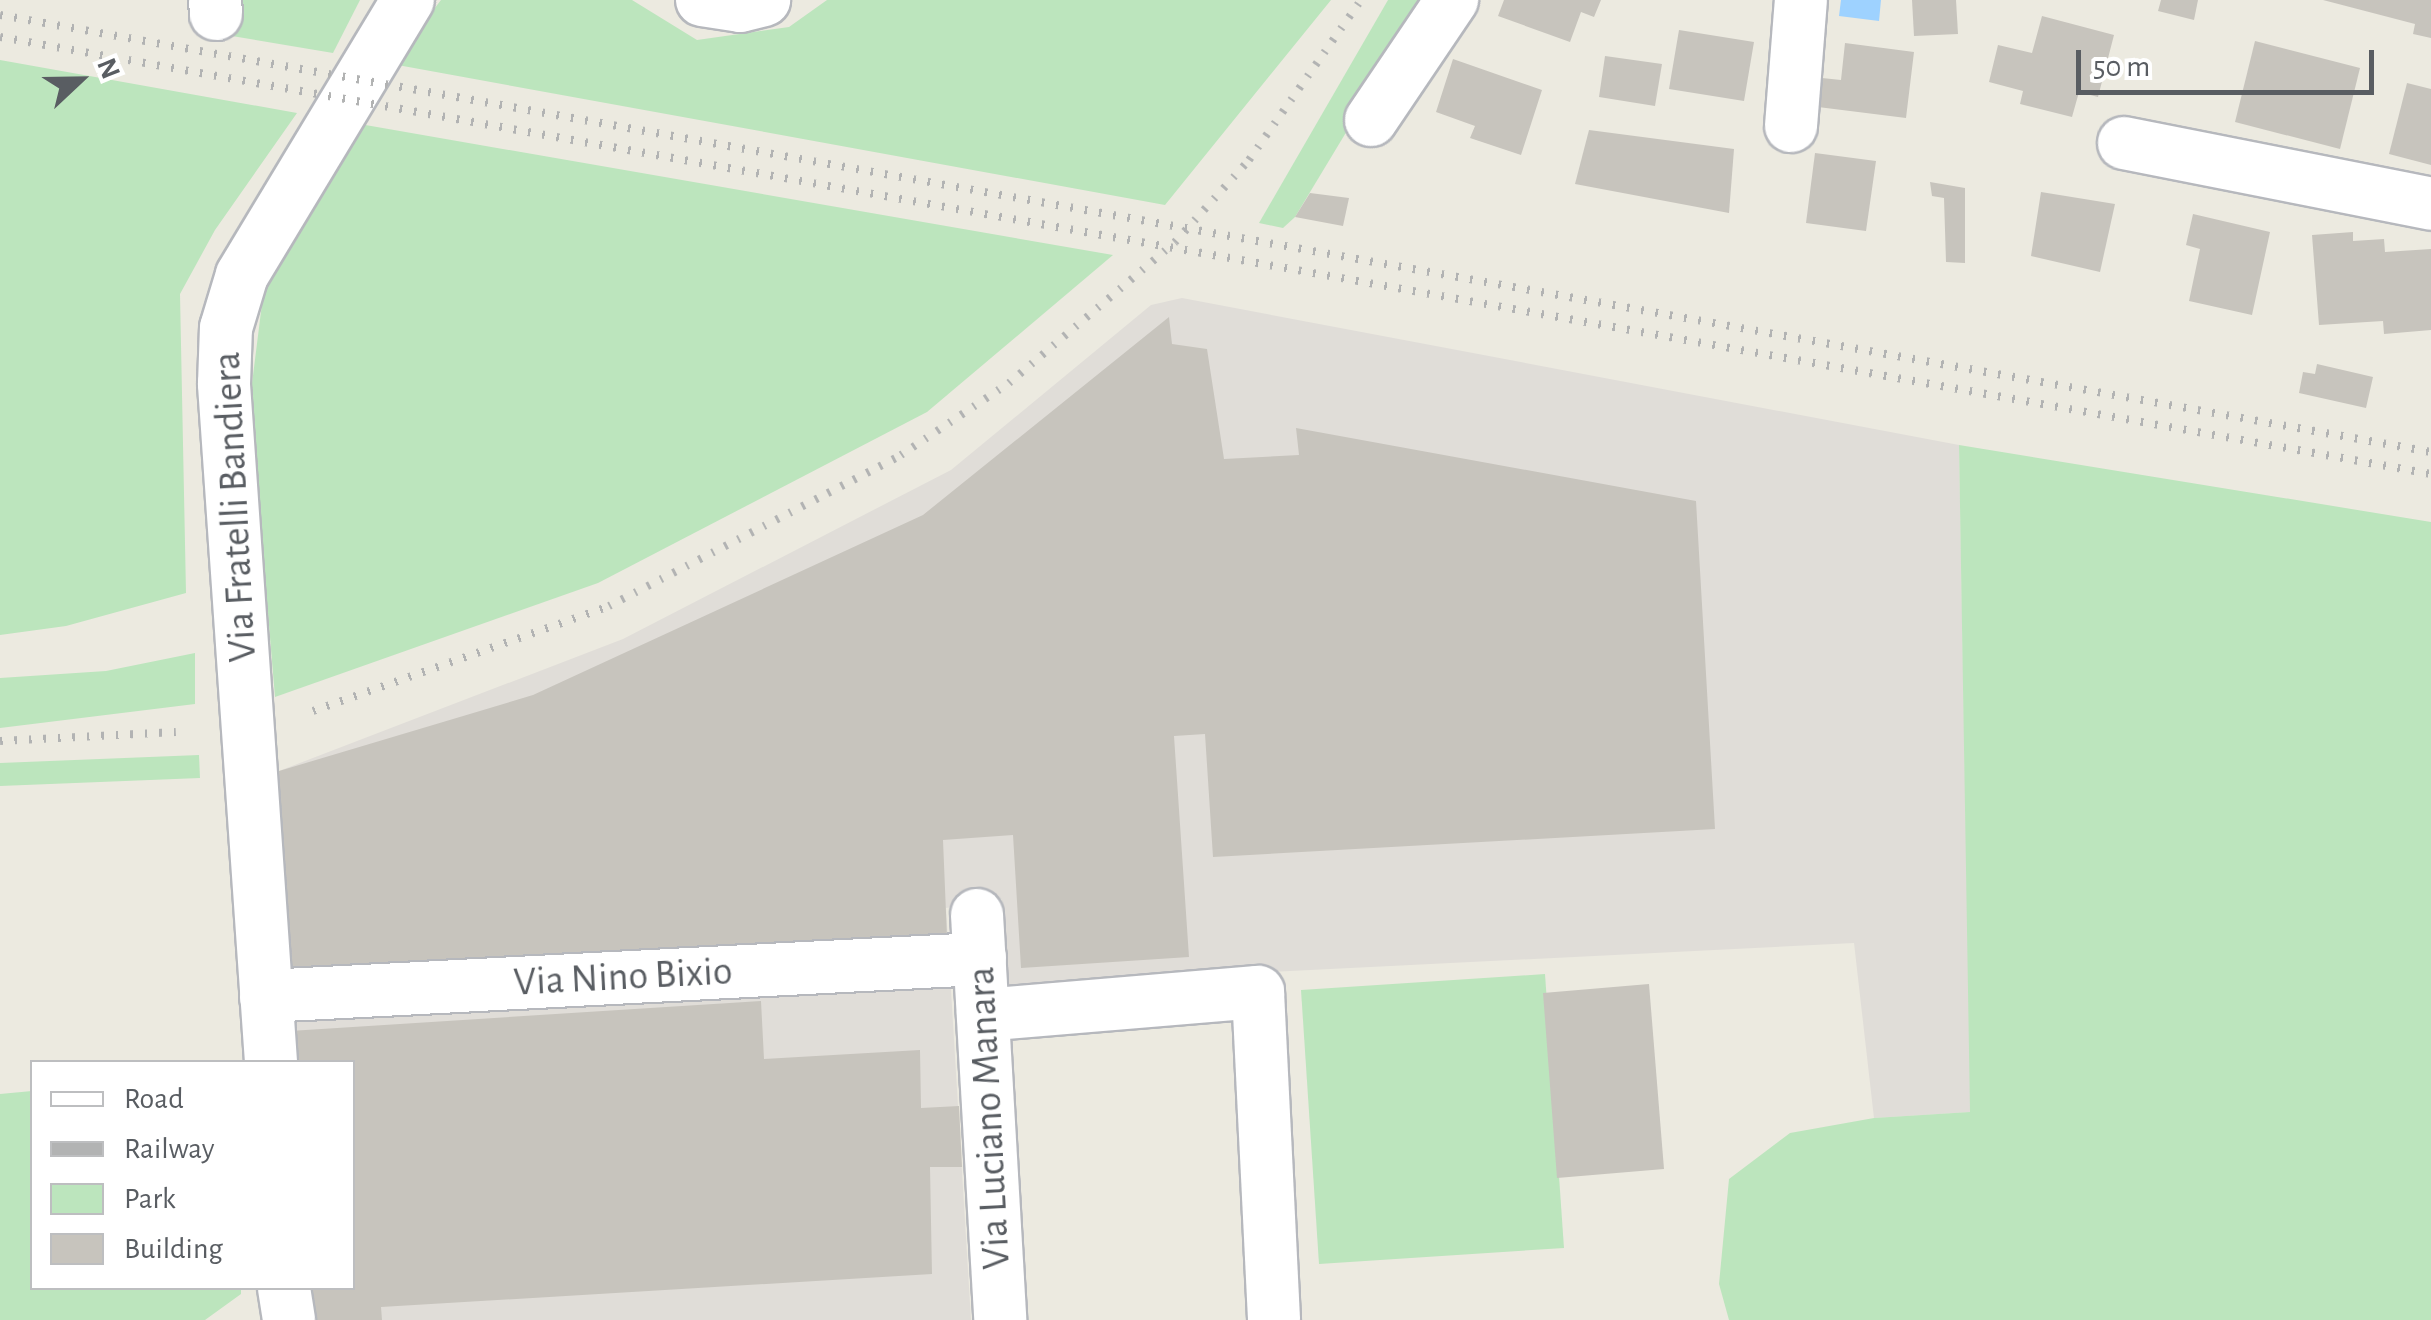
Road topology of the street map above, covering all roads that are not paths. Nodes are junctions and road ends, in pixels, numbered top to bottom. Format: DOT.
graph roads {
  1 [pos="408,0"];
  2 [pos="702,0"];
  3 [pos="764,0"];
  4 [pos="1452,0"];
  5 [pos="1801,0"];
  6 [pos="1371,120"];
  7 [pos="1791,126"];
  8 [pos="2124,144"];
  9 [pos="2431,204"];
  10 [pos="978,937"];
  11 [pos="266,996"];
  12 [pos="982,1015"];
  13 [pos="271,1060"];
  14 [pos="1000,1320"];
  15 [pos="1274,1320"];
  1 -- 11 [label="street, Via Fratelli Bandiera"];
  2 -- 3 [label="street"];
  4 -- 6 [label="street"];
  5 -- 7 [label="street"];
  8 -- 9 [label="street"];
  10 -- 11 [label="street, Via Nino Bixio"];
  10 -- 12 [label="street, Via Luciano Manara"];
  11 -- 13 [label="street, Via Fratelli Bandiera"];
  12 -- 14 [label="street, Via Luciano Manara"];
  12 -- 15 [label="street"];
}
